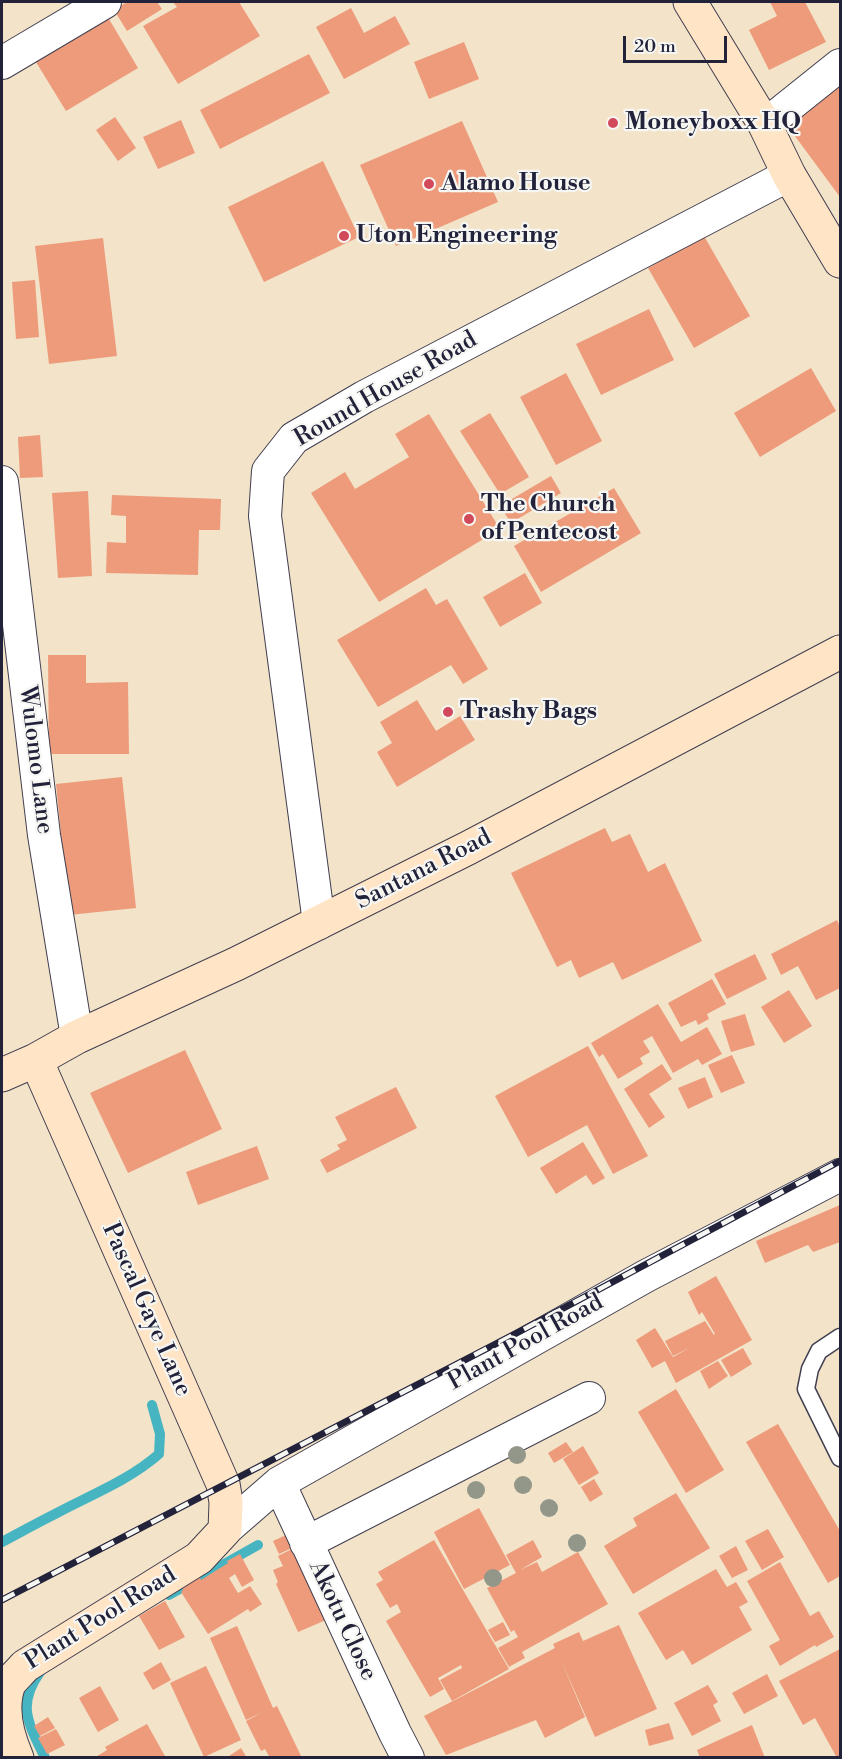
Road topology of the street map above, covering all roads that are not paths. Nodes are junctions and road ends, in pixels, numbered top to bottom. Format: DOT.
graph roads {
  1 [pos="105,2"];
  2 [pos="690,2"];
  3 [pos="2,63"];
  4 [pos="840,65"];
  5 [pos="765,125"];
  6 [pos="789,175"];
  7 [pos="840,261"];
  8 [pos="2,482"];
  9 [pos="840,652"];
  10 [pos="318,923"];
  11 [pos="77,1037"];
  12 [pos="36,1060"];
  13 [pos="2,1075"];
  14 [pos="840,1176"];
  15 [pos="840,1337"];
  16 [pos="589,1398"];
  17 [pos="840,1458"];
  18 [pos="279,1483"];
  19 [pos="225,1530"];
  20 [pos="306,1543"];
  21 [pos="13,1672"];
  22 [pos="17,1758"];
  23 [pos="408,1758"];
  1 -- 3 [label="street"];
  2 -- 5 [label="street"];
  4 -- 5 [label="street"];
  5 -- 6 [label="street"];
  6 -- 7 [label="street"];
  6 -- 10 [label="street, Round House Road"];
  8 -- 11 [label="street, Wulomo Lane"];
  9 -- 10 [label="street, Santana Road"];
  10 -- 11 [label="street, Santana Road"];
  11 -- 12 [label="street, Santana Road"];
  12 -- 13 [label="street, Santana Road"];
  12 -- 19 [label="street, Pascal Gaye Lane"];
  14 -- 18 [label="street, Plant Pool Road"];
  15 -- 17 [label="lane"];
  16 -- 20 [label="street"];
  18 -- 19 [label="street, Plant Pool Road"];
  18 -- 20 [label="street, Akotu Close"];
  19 -- 21 [label="street, Plant Pool Road"];
  20 -- 23 [label="street, Akotu Close"];
  21 -- 22 [label="street"];
}
